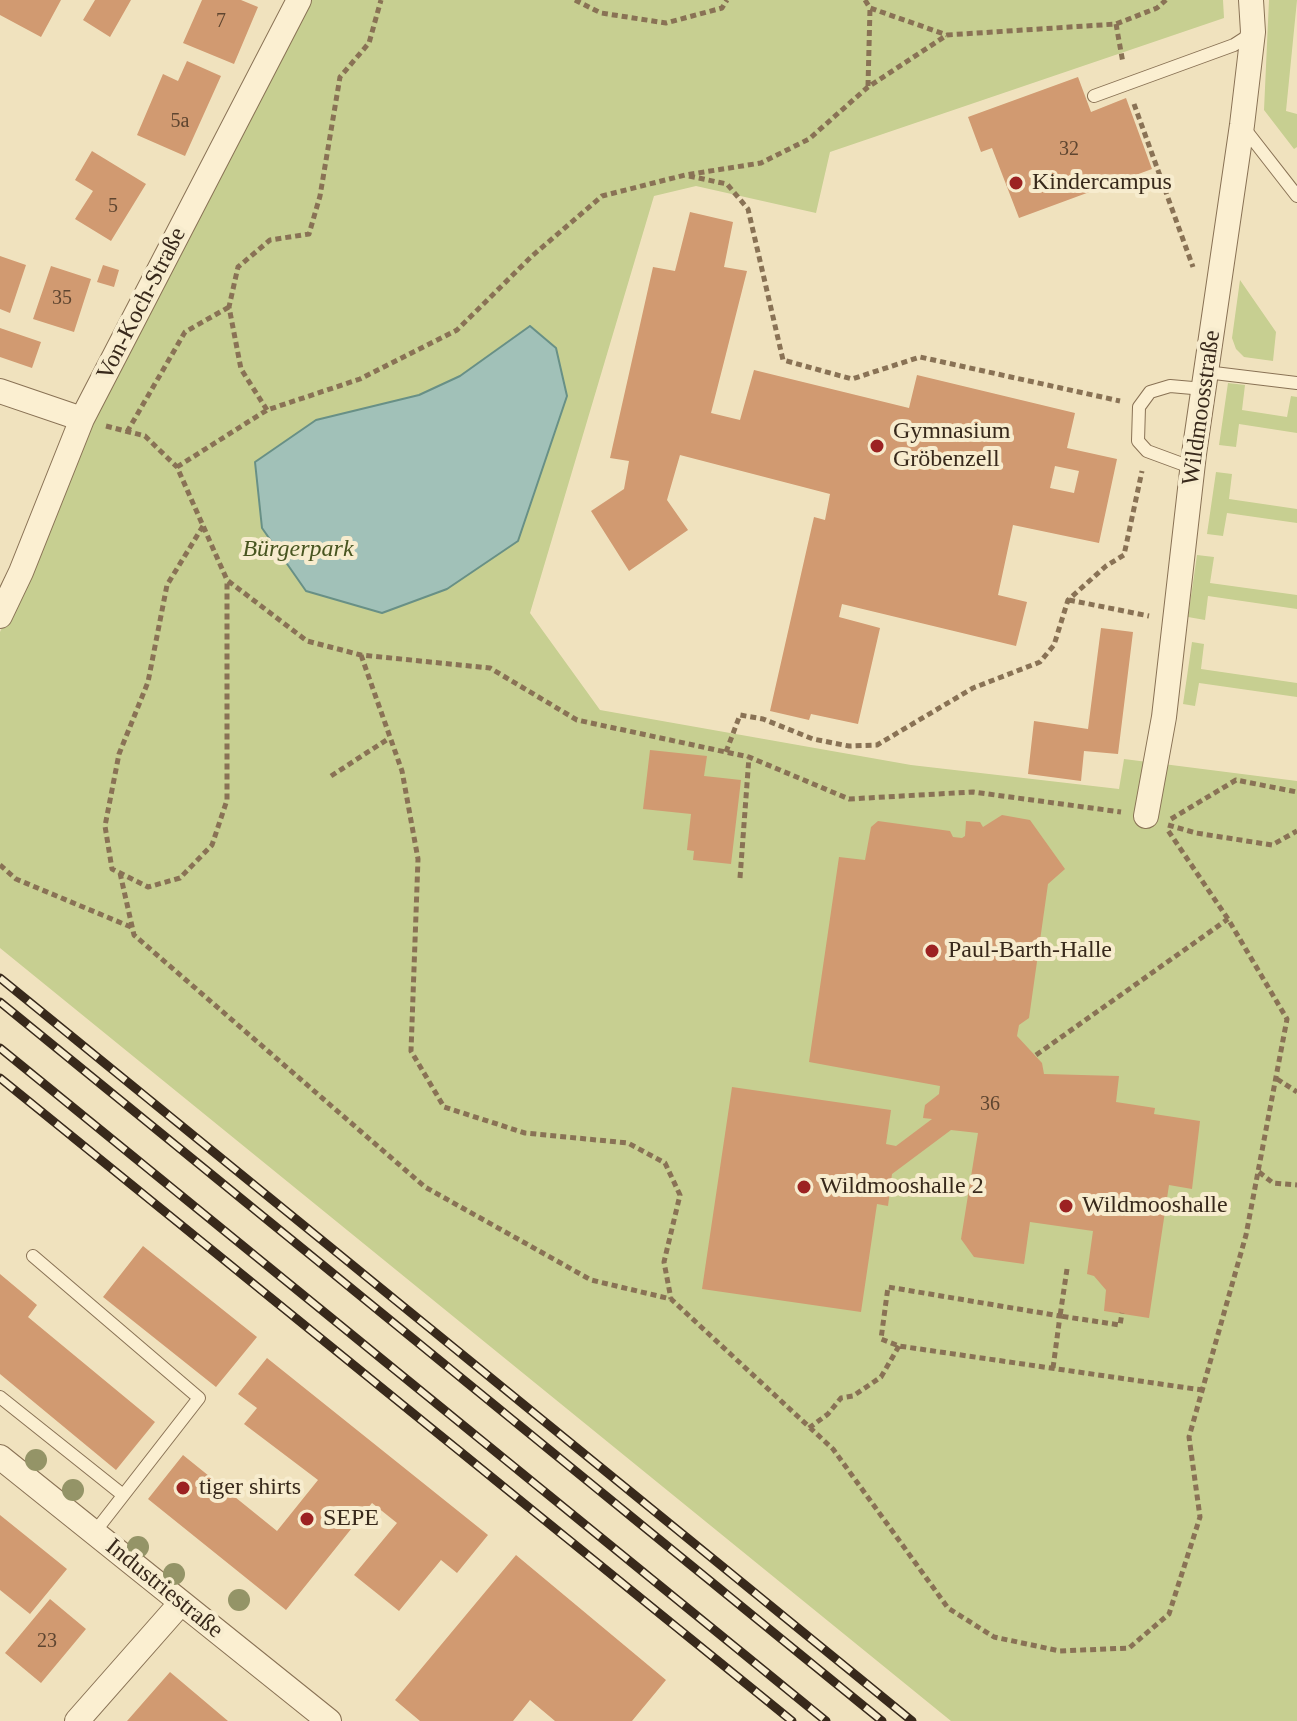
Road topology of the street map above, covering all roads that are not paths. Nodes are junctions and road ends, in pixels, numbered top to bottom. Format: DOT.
graph roads {
  1 [pos="299,0"];
  2 [pos="1251,0"];
  3 [pos="1253,32"];
  4 [pos="1094,96"];
  5 [pos="1242,125"];
  6 [pos="1297,196"];
  7 [pos="1205,381"];
  8 [pos="1297,383"];
  9 [pos="0,391"];
  10 [pos="82,419"];
  11 [pos="1193,468"];
  12 [pos="0,616"];
  13 [pos="1154,819"];
  14 [pos="33,1256"];
  15 [pos="0,1397"];
  16 [pos="0,1457"];
  17 [pos="123,1495"];
  18 [pos="94,1533"];
  19 [pos="180,1604"];
  20 [pos="77,1721"];
  21 [pos="329,1721"];
  1 -- 10 [label="street, Von-Koch-Straße"];
  2 -- 3 [label="street, Wildmoosstraße"];
  3 -- 4 [label="lane"];
  3 -- 5 [label="street, Wildmoosstraße"];
  5 -- 6 [label="lane"];
  5 -- 7 [label="street, Wildmoosstraße"];
  7 -- 8 [label="lane"];
  7 -- 11 [label="street, Wildmoosstraße"];
  7 -- 11 [label="lane"];
  9 -- 10 [label="street"];
  10 -- 12 [label="street, Von-Koch-Straße"];
  11 -- 13 [label="street, Wildmoosstraße"];
  14 -- 17 [label="lane"];
  15 -- 17 [label="lane"];
  16 -- 18 [label="street, Industriestraße"];
  17 -- 18 [label="lane"];
  18 -- 19 [label="street, Industriestraße"];
  19 -- 20 [label="street"];
  19 -- 21 [label="street, Industriestraße"];
}
